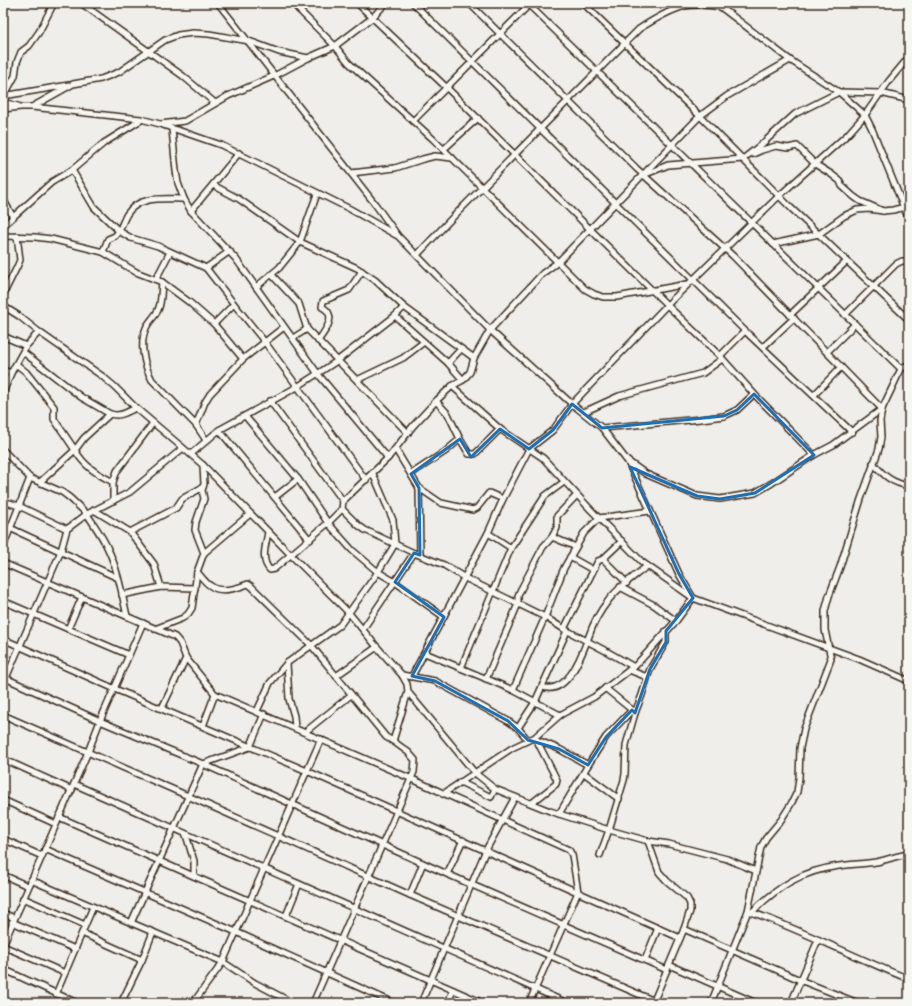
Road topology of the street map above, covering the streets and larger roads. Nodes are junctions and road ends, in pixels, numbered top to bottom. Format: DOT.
graph roads {
  1 [pos="54,3"];
  2 [pos="81,3"];
  3 [pos="218,3"];
  4 [pos="292,3"];
  5 [pos="306,3"];
  6 [pos="357,3"];
  7 [pos="386,3"];
  8 [pos="413,3"];
  9 [pos="469,3"];
  10 [pos="583,3"];
  11 [pos="707,3"];
  12 [pos="529,4"];
  13 [pos="718,5"];
  14 [pos="299,10"];
  15 [pos="372,18"];
  16 [pos="500,34"];
  17 [pos="249,41"];
  18 [pos="625,43"];
  19 [pos="336,46"];
  20 [pos="148,52"];
  21 [pos="909,57"];
  22 [pos="308,58"];
  23 [pos="790,60"];
  24 [pos="472,62"];
  25 [pos="596,72"];
  26 [pos="276,75"];
  27 [pos="74,84"];
  28 [pos="447,88"];
  29 [pos="839,92"];
  30 [pos="881,93"];
  31 [pos="4,96"];
  32 [pos="568,100"];
  33 [pos="909,100"];
  34 [pos="3,102"];
  35 [pos="215,103"];
  36 [pos="21,107"];
  37 [pos="32,107"];
  38 [pos="3,110"];
  39 [pos="865,115"];
  40 [pos="700,116"];
  41 [pos="478,118"];
  42 [pos="141,119"];
  43 [pos="413,121"];
  44 [pos="160,124"];
  45 [pos="540,128"];
  46 [pos="172,129"];
  47 [pos="672,146"];
  48 [pos="444,149"];
  49 [pos="239,153"];
  50 [pos="514,155"];
  51 [pos="452,158"];
  52 [pos="742,159"];
  53 [pos="690,164"];
  54 [pos="815,164"];
  55 [pos="72,170"];
  56 [pos="351,173"];
  57 [pos="644,175"];
  58 [pos="213,185"];
  59 [pos="482,187"];
  60 [pos="317,194"];
  61 [pos="779,196"];
  62 [pos="3,199"];
  63 [pos="184,199"];
  64 [pos="616,203"];
  65 [pos="907,207"];
  66 [pos="191,211"];
  67 [pos="883,211"];
  68 [pos="13,218"];
  69 [pos="909,220"];
  70 [pos="751,223"];
  71 [pos="3,226"];
  72 [pos="590,230"];
  73 [pos="119,231"];
  74 [pos="819,234"];
  75 [pos="3,236"];
  76 [pos="17,236"];
  77 [pos="398,236"];
  78 [pos="300,242"];
  79 [pos="773,244"];
  80 [pos="725,249"];
  81 [pos="230,251"];
  82 [pos="103,252"];
  83 [pos="170,252"];
  84 [pos="417,255"];
  85 [pos="847,261"];
  86 [pos="909,261"];
  87 [pos="558,262"];
  88 [pos="206,268"];
  89 [pos="362,271"];
  90 [pos="272,275"];
  91 [pos="159,280"];
  92 [pos="692,280"];
  93 [pos="256,287"];
  94 [pos="874,287"];
  95 [pos="819,289"];
  96 [pos="653,291"];
  97 [pos="3,295"];
  98 [pos="234,304"];
  99 [pos="666,305"];
  100 [pos="3,306"];
  101 [pos="404,307"];
  102 [pos="845,315"];
  103 [pos="395,316"];
  104 [pos="792,316"];
  105 [pos="909,320"];
  106 [pos="214,324"];
  107 [pos="855,324"];
  108 [pos="284,327"];
  109 [pos="307,329"];
  110 [pos="490,330"];
  111 [pos="745,330"];
  112 [pos="39,332"];
  113 [pos="3,336"];
  114 [pos="293,338"];
  115 [pos="264,341"];
  116 [pos="318,341"];
  117 [pos="424,342"];
  118 [pos="26,346"];
  119 [pos="763,347"];
  120 [pos="461,349"];
  121 [pos="23,352"];
  122 [pos="827,352"];
  123 [pos="721,357"];
  124 [pos="474,358"];
  125 [pos="243,359"];
  126 [pos="337,361"];
  127 [pos="448,363"];
  128 [pos="16,364"];
  129 [pos="909,364"];
  130 [pos="841,367"];
  131 [pos="900,369"];
  132 [pos="3,370"];
  133 [pos="11,373"];
  134 [pos="318,374"];
  135 [pos="357,380"];
  136 [pos="463,380"];
  137 [pos="452,386"];
  138 [pos="297,387"];
  139 [pos="3,393"];
  140 [pos="754,394"];
  141 [pos="814,395"];
  142 [pos="270,401"];
  143 [pos="436,401"];
  144 [pos="572,404"];
  145 [pos="136,408"];
  146 [pos="882,408"];
  147 [pos="584,412"];
  148 [pos="110,414"];
  149 [pos="244,416"];
  150 [pos="153,423"];
  151 [pos="196,425"];
  152 [pos="602,428"];
  153 [pos="500,429"];
  154 [pos="219,430"];
  155 [pos="852,432"];
  156 [pos="408,433"];
  157 [pos="460,439"];
  158 [pos="206,440"];
  159 [pos="182,448"];
  160 [pos="529,448"];
  161 [pos="3,450"];
  162 [pos="75,450"];
  163 [pos="396,450"];
  164 [pos="191,454"];
  165 [pos="814,455"];
  166 [pos="388,458"];
  167 [pos="628,462"];
  168 [pos="873,463"];
  169 [pos="203,465"];
  170 [pos="373,474"];
  171 [pos="411,474"];
  172 [pos="30,478"];
  173 [pos="298,480"];
  174 [pos="366,480"];
  175 [pos="40,482"];
  176 [pos="113,482"];
  177 [pos="564,482"];
  178 [pos="909,486"];
  179 [pos="203,487"];
  180 [pos="419,488"];
  181 [pos="577,495"];
  182 [pos="275,497"];
  183 [pos="504,499"];
  184 [pos="3,501"];
  185 [pos="113,501"];
  186 [pos="343,501"];
  187 [pos="19,506"];
  188 [pos="342,509"];
  189 [pos="94,510"];
  190 [pos="650,511"];
  191 [pos="87,514"];
  192 [pos="250,514"];
  193 [pos="599,518"];
  194 [pos="328,524"];
  195 [pos="10,528"];
  196 [pos="67,529"];
  197 [pos="130,532"];
  198 [pos="268,532"];
  199 [pos="488,533"];
  200 [pos="552,537"];
  201 [pos="5,539"];
  202 [pos="310,540"];
  203 [pos="622,542"];
  204 [pos="395,544"];
  205 [pos="3,547"];
  206 [pos="576,547"];
  207 [pos="511,548"];
  208 [pos="62,551"];
  209 [pos="204,553"];
  210 [pos="414,553"];
  211 [pos="290,555"];
  212 [pos="420,555"];
  213 [pos="570,557"];
  214 [pos="603,559"];
  215 [pos="3,563"];
  216 [pos="646,566"];
  217 [pos="593,570"];
  218 [pos="197,572"];
  219 [pos="378,572"];
  220 [pos="118,578"];
  221 [pos="465,578"];
  222 [pos="47,582"];
  223 [pos="395,582"];
  224 [pos="627,582"];
  225 [pos="161,587"];
  226 [pos="620,587"];
  227 [pos="195,588"];
  228 [pos="492,591"];
  229 [pos="122,595"];
  230 [pos="82,597"];
  231 [pos="693,598"];
  232 [pos="3,601"];
  233 [pos="518,604"];
  234 [pos="350,613"];
  235 [pos="34,614"];
  236 [pos="127,616"];
  237 [pos="545,617"];
  238 [pos="444,618"];
  239 [pos="676,621"];
  240 [pos="143,623"];
  241 [pos="68,629"];
  242 [pos="156,629"];
  243 [pos="363,629"];
  244 [pos="566,630"];
  245 [pos="666,632"];
  246 [pos="3,639"];
  247 [pos="587,641"];
  248 [pos="311,645"];
  249 [pos="19,646"];
  250 [pos="377,647"];
  251 [pos="830,649"];
  252 [pos="424,653"];
  253 [pos="129,654"];
  254 [pos="186,658"];
  255 [pos="287,663"];
  256 [pos="461,668"];
  257 [pos="632,669"];
  258 [pos="402,675"];
  259 [pos="336,676"];
  260 [pos="412,676"];
  261 [pos="4,677"];
  262 [pos="647,677"];
  263 [pos="486,680"];
  264 [pos="909,681"];
  265 [pos="3,685"];
  266 [pos="542,687"];
  267 [pos="605,688"];
  268 [pos="115,689"];
  269 [pos="513,690"];
  270 [pos="408,692"];
  271 [pos="215,694"];
  272 [pos="351,695"];
  273 [pos="535,702"];
  274 [pos="162,708"];
  275 [pos="257,711"];
  276 [pos="633,711"];
  277 [pos="264,714"];
  278 [pos="3,715"];
  279 [pos="560,715"];
  280 [pos="100,721"];
  281 [pos="203,726"];
  282 [pos="295,728"];
  283 [pos="518,728"];
  284 [pos="305,732"];
  285 [pos="536,739"];
  286 [pos="321,740"];
  287 [pos="528,740"];
  288 [pos="393,741"];
  289 [pos="250,746"];
  290 [pos="88,752"];
  291 [pos="3,759"];
  292 [pos="203,764"];
  293 [pos="588,765"];
  294 [pos="307,771"];
  295 [pos="475,773"];
  296 [pos="584,773"];
  297 [pos="412,778"];
  298 [pos="460,782"];
  299 [pos="74,784"];
  300 [pos="495,789"];
  301 [pos="72,790"];
  302 [pos="443,794"];
  303 [pos="188,796"];
  304 [pos="515,797"];
  305 [pos="619,799"];
  306 [pos="3,800"];
  307 [pos="532,803"];
  308 [pos="294,804"];
  309 [pos="397,811"];
  310 [pos="559,814"];
  311 [pos="59,817"];
  312 [pos="502,819"];
  313 [pos="56,824"];
  314 [pos="175,829"];
  315 [pos="609,830"];
  316 [pos="186,835"];
  317 [pos="279,836"];
  318 [pos="3,839"];
  319 [pos="463,840"];
  320 [pos="648,841"];
  321 [pos="382,844"];
  322 [pos="45,849"];
  323 [pos="486,850"];
  324 [pos="909,854"];
  325 [pos="600,855"];
  326 [pos="42,856"];
  327 [pos="159,860"];
  328 [pos="423,863"];
  329 [pos="264,869"];
  330 [pos="756,872"];
  331 [pos="448,874"];
  332 [pos="3,875"];
  333 [pos="194,876"];
  334 [pos="368,876"];
  335 [pos="31,880"];
  336 [pos="299,884"];
  337 [pos="472,884"];
  338 [pos="28,886"];
  339 [pos="145,892"];
  340 [pos="578,892"];
  341 [pos="410,895"];
  342 [pos="23,898"];
  343 [pos="251,900"];
  344 [pos="93,907"];
  345 [pos="354,909"];
  346 [pos="750,912"];
  347 [pos="3,913"];
  348 [pos="286,916"];
  349 [pos="458,916"];
  350 [pos="13,920"];
  351 [pos="131,923"];
  352 [pos="563,924"];
  353 [pos="85,925"];
  354 [pos="658,928"];
  355 [pos="684,929"];
  356 [pos="152,932"];
  357 [pos="236,932"];
  358 [pos="82,933"];
  359 [pos="680,938"];
  360 [pos="818,940"];
  361 [pos="341,941"];
  362 [pos="3,945"];
  363 [pos="75,949"];
  364 [pos="444,949"];
  365 [pos="732,949"];
  366 [pos="550,955"];
  367 [pos="142,960"];
  368 [pos="645,960"];
  369 [pos="223,962"];
  370 [pos="668,968"];
  371 [pos="3,969"];
  372 [pos="65,973"];
  373 [pos="326,973"];
  374 [pos="430,979"];
  375 [pos="909,979"];
  376 [pos="800,980"];
  377 [pos="718,987"];
  378 [pos="536,989"];
  379 [pos="453,990"];
  380 [pos="56,994"];
  381 [pos="655,1002"];
  382 [pos="77,1003"];
  383 [pos="121,1003"];
  384 [pos="194,1003"];
  385 [pos="293,1003"];
  386 [pos="313,1003"];
  387 [pos="394,1003"];
  388 [pos="421,1003"];
  389 [pos="448,1003"];
  390 [pos="483,1003"];
  391 [pos="529,1003"];
  392 [pos="567,1003"];
  393 [pos="711,1003"];
  394 [pos="756,1003"];
  395 [pos="791,1003"];
  396 [pos="858,1003"];
  1 -- 31 [label="street"];
  2 -- 20 [label="street"];
  3 -- 17 [label="street"];
  4 -- 14 [label="street"];
  5 -- 14 [label="street"];
  6 -- 15 [label="street"];
  7 -- 15 [label="street"];
  8 -- 24 [label="street"];
  9 -- 16 [label="street"];
  10 -- 18 [label="street"];
  11 -- 13 [label="street"];
  12 -- 16 [label="street"];
  12 -- 25 [label="street"];
  13 -- 18 [label="street"];
  13 -- 23 [label="street"];
  14 -- 19 [label="street"];
  15 -- 19 [label="street"];
  15 -- 28 [label="street"];
  16 -- 24 [label="street"];
  16 -- 32 [label="street"];
  17 -- 20 [label="street"];
  17 -- 22 [label="street"];
  17 -- 26 [label="street"];
  18 -- 25 [label="street"];
  18 -- 40 [label="street"];
  19 -- 22 [label="street"];
  19 -- 43 [label="street"];
  20 -- 27 [label="street"];
  20 -- 35 [label="street"];
  21 -- 30 [label="street"];
  22 -- 26 [label="street"];
  23 -- 29 [label="street"];
  23 -- 40 [label="street"];
  24 -- 28 [label="street"];
  24 -- 45 [label="street"];
  25 -- 32 [label="street"];
  25 -- 47 [label="street"];
  26 -- 35 [label="street"];
  26 -- 56 [label="street"];
  27 -- 31 [label="street"];
  27 -- 37 [label="street"];
  28 -- 41 [label="street"];
  28 -- 43 [label="street"];
  29 -- 30 [label="street"];
  29 -- 39 [label="street"];
  29 -- 52 [label="street"];
  30 -- 33 [label="street"];
  30 -- 39 [label="street"];
  32 -- 45 [label="street"];
  32 -- 57 [label="street"];
  34 -- 36 [label="street"];
  35 -- 44 [label="street"];
  36 -- 37 [label="street"];
  36 -- 38 [label="street"];
  37 -- 42 [label="street"];
  39 -- 54 [label="street"];
  39 -- 65 [label="street"];
  40 -- 47 [label="street"];
  40 -- 52 [label="street"];
  41 -- 48 [label="street"];
  41 -- 50 [label="street"];
  42 -- 44 [label="street"];
  42 -- 55 [label="street"];
  43 -- 48 [label="street"];
  44 -- 46 [label="street"];
  45 -- 50 [label="street"];
  45 -- 64 [label="street"];
  46 -- 49 [label="street"];
  46 -- 63 [label="street"];
  47 -- 53 [label="street"];
  47 -- 57 [label="street"];
  48 -- 51 [label="street"];
  49 -- 58 [label="street"];
  49 -- 60 [label="street"];
  50 -- 59 [label="street"];
  50 -- 72 [label="street"];
  51 -- 56 [label="street"];
  51 -- 59 [label="street"];
  52 -- 53 [label="street"];
  52 -- 54 [label="street"];
  52 -- 61 [label="street"];
  53 -- 57 [label="street"];
  53 -- 70 [label="street"];
  54 -- 61 [label="street"];
  54 -- 67 [label="street"];
  55 -- 68 [label="street"];
  55 -- 73 [label="street"];
  56 -- 77 [label="street"];
  57 -- 64 [label="street"];
  57 -- 80 [label="street"];
  58 -- 66 [label="street"];
  58 -- 78 [label="street"];
  59 -- 84 [label="street"];
  59 -- 87 [label="street"];
  60 -- 77 [label="street"];
  60 -- 78 [label="street"];
  61 -- 70 [label="street"];
  61 -- 74 [label="street"];
  62 -- 68 [label="street"];
  63 -- 66 [label="street"];
  63 -- 73 [label="street"];
  64 -- 72 [label="street"];
  64 -- 92 [label="street"];
  65 -- 67 [label="street"];
  65 -- 69 [label="street"];
  66 -- 81 [label="street"];
  67 -- 74 [label="street"];
  68 -- 71 [label="street"];
  70 -- 79 [label="street"];
  70 -- 80 [label="street"];
  72 -- 87 [label="street"];
  72 -- 96 [label="street"];
  73 -- 82 [label="street"];
  73 -- 83 [label="street"];
  74 -- 79 [label="street"];
  74 -- 85 [label="street"];
  75 -- 76 [label="street"];
  76 -- 82 [label="street"];
  76 -- 97 [label="street"];
  77 -- 84 [label="street"];
  78 -- 89 [label="street"];
  78 -- 90 [label="street"];
  79 -- 95 [label="street"];
  80 -- 92 [label="street"];
  80 -- 104 [label="street"];
  81 -- 88 [label="street"];
  81 -- 93 [label="street"];
  82 -- 91 [label="street"];
  83 -- 88 [label="street"];
  83 -- 91 [label="street"];
  84 -- 110 [label="street"];
  85 -- 94 [label="street"];
  85 -- 95 [label="street"];
  86 -- 94 [label="street"];
  87 -- 96 [label="street"];
  87 -- 110 [label="street"];
  88 -- 98 [label="street"];
  89 -- 101 [label="street"];
  89 -- 116 [label="street"];
  90 -- 93 [label="street"];
  90 -- 109 [label="street"];
  91 -- 106 [label="street"];
  91 -- 151 [label="street"];
  92 -- 96 [label="street"];
  92 -- 99 [label="street"];
  92 -- 111 [label="street"];
  93 -- 108 [label="street"];
  94 -- 102 [label="street"];
  94 -- 105 [label="street"];
  95 -- 102 [label="street"];
  95 -- 104 [label="street"];
  96 -- 99 [label="street"];
  98 -- 106 [label="street"];
  98 -- 115 [label="street"];
  99 -- 123 [label="street"];
  99 -- 144 [label="street"];
  100 -- 112 [label="street"];
  101 -- 103 [label="street"];
  101 -- 120 [label="street"];
  102 -- 107 [label="street"];
  103 -- 117 [label="street"];
  103 -- 126 [label="street"];
  104 -- 119 [label="street"];
  104 -- 122 [label="street"];
  106 -- 125 [label="street"];
  107 -- 122 [label="street"];
  107 -- 131 [label="street"];
  108 -- 114 [label="street"];
  108 -- 115 [label="street"];
  109 -- 114 [label="street"];
  109 -- 116 [label="street"];
  110 -- 124 [label="street"];
  110 -- 144 [label="street"];
  111 -- 119 [label="street"];
  111 -- 123 [label="street"];
  112 -- 118 [label="street"];
  112 -- 145 [label="street"];
  113 -- 118 [label="street"];
  114 -- 134 [label="street"];
  115 -- 125 [label="street"];
  115 -- 138 [label="street"];
  116 -- 126 [label="street"];
  117 -- 127 [label="street"];
  117 -- 135 [label="street"];
  118 -- 121 [label="street"];
  119 -- 141 [label="street"];
  120 -- 124 [label="street"];
  120 -- 127 [label="street"];
  121 -- 128 [label="street"];
  121 -- 148 [label="street"];
  122 -- 130 [label="street"];
  123 -- 140 [label="street"];
  123 -- 147 [label="street"];
  124 -- 136 [label="street"];
  125 -- 151 [label="street"];
  126 -- 134 [label="street"];
  126 -- 135 [label="street"];
  127 -- 136 [label="street"];
  128 -- 133 [label="street"];
  128 -- 162 [label="street"];
  129 -- 131 [label="street"];
  130 -- 141 [label="street"];
  130 -- 146 [label="street"];
  131 -- 146 [label="street"];
  132 -- 133 [label="street"];
  133 -- 139 [label="street"];
  134 -- 138 [label="street"];
  134 -- 166 [label="street"];
  135 -- 156 [label="street"];
  136 -- 137 [label="street"];
  137 -- 143 [label="street"];
  137 -- 153 [label="street"];
  138 -- 142 [label="street"];
  138 -- 174 [label="street"];
  140 -- 152 [label="street"];
  140 -- 165 [label="street"];
  141 -- 155 [label="street"];
  142 -- 149 [label="street"];
  142 -- 186 [label="street"];
  143 -- 156 [label="street"];
  143 -- 157 [label="street"];
  144 -- 147 [label="street"];
  144 -- 160 [label="street"];
  145 -- 148 [label="street"];
  145 -- 150 [label="street"];
  146 -- 155 [label="street"];
  146 -- 168 [label="street"];
  147 -- 152 [label="street"];
  148 -- 162 [label="street"];
  149 -- 154 [label="street"];
  149 -- 173 [label="street"];
  150 -- 159 [label="street"];
  150 -- 176 [label="street"];
  151 -- 158 [label="street"];
  152 -- 167 [label="street"];
  153 -- 157 [label="street"];
  153 -- 160 [label="street"];
  154 -- 158 [label="street"];
  154 -- 182 [label="street"];
  155 -- 165 [label="street"];
  156 -- 163 [label="street"];
  157 -- 171 [label="street"];
  158 -- 164 [label="street"];
  159 -- 164 [label="street"];
  159 -- 185 [label="street"];
  160 -- 177 [label="street"];
  160 -- 183 [label="street"];
  161 -- 172 [label="street"];
  162 -- 175 [label="street"];
  162 -- 176 [label="street"];
  163 -- 166 [label="street"];
  163 -- 171 [label="street"];
  164 -- 169 [label="street"];
  165 -- 167 [label="street"];
  166 -- 170 [label="street"];
  167 -- 190 [label="street"];
  168 -- 178 [label="street"];
  168 -- 251 [label="street"];
  169 -- 179 [label="street"];
  169 -- 192 [label="street"];
  170 -- 174 [label="street"];
  170 -- 204 [label="street"];
  171 -- 180 [label="street"];
  172 -- 175 [label="street"];
  172 -- 187 [label="street"];
  173 -- 182 [label="street"];
  173 -- 194 [label="street"];
  174 -- 186 [label="street"];
  175 -- 191 [label="street"];
  176 -- 185 [label="street"];
  177 -- 181 [label="street"];
  177 -- 207 [label="street"];
  179 -- 197 [label="street"];
  179 -- 209 [label="street"];
  180 -- 183 [label="street"];
  180 -- 212 [label="street"];
  181 -- 193 [label="street"];
  181 -- 200 [label="street"];
  182 -- 202 [label="street"];
  183 -- 199 [label="street"];
  184 -- 187 [label="street"];
  185 -- 189 [label="street"];
  186 -- 188 [label="street"];
  187 -- 195 [label="street"];
  187 -- 196 [label="street"];
  188 -- 194 [label="street"];
  188 -- 204 [label="street"];
  189 -- 191 [label="street"];
  189 -- 197 [label="street"];
  190 -- 193 [label="street"];
  190 -- 231 [label="street"];
  191 -- 196 [label="street"];
  191 -- 220 [label="street"];
  192 -- 198 [label="street"];
  192 -- 209 [label="street"];
  193 -- 203 [label="street"];
  193 -- 206 [label="street"];
  194 -- 202 [label="street"];
  194 -- 219 [label="street"];
  195 -- 201 [label="street"];
  195 -- 208 [label="street"];
  196 -- 208 [label="street"];
  197 -- 225 [label="street"];
  198 -- 211 [label="street"];
  198 -- 211 [label="street"];
  199 -- 207 [label="street"];
  199 -- 221 [label="street"];
  200 -- 206 [label="street"];
  200 -- 233 [label="street"];
  201 -- 205 [label="street"];
  202 -- 211 [label="street"];
  203 -- 214 [label="street"];
  203 -- 216 [label="street"];
  204 -- 210 [label="street"];
  204 -- 219 [label="street"];
  206 -- 213 [label="street"];
  207 -- 228 [label="street"];
  208 -- 220 [label="street"];
  208 -- 222 [label="street"];
  209 -- 218 [label="street"];
  210 -- 212 [label="street"];
  210 -- 223 [label="street"];
  211 -- 234 [label="street"];
  212 -- 221 [label="street"];
  213 -- 217 [label="street"];
  213 -- 237 [label="street"];
  214 -- 217 [label="street"];
  214 -- 224 [label="street"];
  215 -- 222 [label="street"];
  216 -- 224 [label="street"];
  216 -- 231 [label="street"];
  217 -- 244 [label="street"];
  218 -- 227 [label="street"];
  218 -- 248 [label="street"];
  219 -- 223 [label="street"];
  219 -- 234 [label="street"];
  220 -- 229 [label="street"];
  221 -- 228 [label="street"];
  221 -- 238 [label="street"];
  222 -- 230 [label="street"];
  222 -- 235 [label="street"];
  223 -- 238 [label="street"];
  223 -- 243 [label="street"];
  224 -- 226 [label="street"];
  225 -- 227 [label="street"];
  225 -- 229 [label="street"];
  226 -- 239 [label="street"];
  226 -- 247 [label="street"];
  227 -- 242 [label="street"];
  228 -- 233 [label="street"];
  228 -- 256 [label="street"];
  229 -- 236 [label="street"];
  230 -- 236 [label="street"];
  230 -- 241 [label="street"];
  231 -- 239 [label="street"];
  231 -- 251 [label="street"];
  232 -- 235 [label="street"];
  233 -- 237 [label="street"];
  233 -- 263 [label="street"];
  234 -- 243 [label="street"];
  234 -- 248 [label="street"];
  235 -- 241 [label="street"];
  235 -- 249 [label="street"];
  236 -- 240 [label="street"];
  237 -- 244 [label="street"];
  237 -- 269 [label="street"];
  238 -- 252 [label="street"];
  239 -- 245 [label="street"];
  240 -- 242 [label="street"];
  240 -- 253 [label="street"];
  241 -- 253 [label="street"];
  242 -- 254 [label="street"];
  243 -- 250 [label="street"];
  244 -- 247 [label="street"];
  244 -- 266 [label="street"];
  245 -- 257 [label="street"];
  245 -- 262 [label="street"];
  246 -- 249 [label="street"];
  247 -- 257 [label="street"];
  247 -- 266 [label="street"];
  248 -- 255 [label="street"];
  248 -- 259 [label="street"];
  249 -- 261 [label="street"];
  249 -- 268 [label="street"];
  250 -- 258 [label="street"];
  250 -- 259 [label="street"];
  251 -- 264 [label="street"];
  251 -- 330 [label="street"];
  252 -- 256 [label="street"];
  252 -- 260 [label="street"];
  253 -- 268 [label="street"];
  254 -- 271 [label="street"];
  254 -- 274 [label="street"];
  255 -- 275 [label="street"];
  255 -- 282 [label="street"];
  256 -- 263 [label="street"];
  257 -- 262 [label="street"];
  257 -- 267 [label="street"];
  258 -- 260 [label="street"];
  258 -- 270 [label="street"];
  259 -- 272 [label="street"];
  260 -- 283 [label="street"];
  261 -- 265 [label="street"];
  261 -- 280 [label="street"];
  262 -- 276 [label="street"];
  263 -- 269 [label="street"];
  266 -- 273 [label="street"];
  267 -- 276 [label="street"];
  267 -- 279 [label="street"];
  268 -- 274 [label="street"];
  268 -- 280 [label="street"];
  269 -- 273 [label="street"];
  270 -- 288 [label="street"];
  270 -- 295 [label="street"];
  271 -- 275 [label="street"];
  271 -- 281 [label="street"];
  272 -- 284 [label="street"];
  272 -- 288 [label="street"];
  273 -- 279 [label="street"];
  273 -- 283 [label="street"];
  274 -- 281 [label="street"];
  275 -- 277 [label="street"];
  276 -- 293 [label="street"];
  276 -- 305 [label="street"];
  277 -- 282 [label="street"];
  277 -- 289 [label="street"];
  278 -- 290 [label="street"];
  279 -- 285 [label="street"];
  280 -- 290 [label="street"];
  280 -- 292 [label="street"];
  281 -- 289 [label="street"];
  282 -- 284 [label="street"];
  283 -- 287 [label="street"];
  284 -- 286 [label="street"];
  285 -- 287 [label="street"];
  285 -- 293 [label="street"];
  285 -- 307 [label="street"];
  286 -- 294 [label="street"];
  286 -- 297 [label="street"];
  287 -- 295 [label="street"];
  288 -- 297 [label="street"];
  289 -- 292 [label="street"];
  289 -- 294 [label="street"];
  290 -- 299 [label="street"];
  290 -- 303 [label="street"];
  291 -- 301 [label="street"];
  292 -- 303 [label="street"];
  292 -- 308 [label="street"];
  293 -- 296 [label="street"];
  294 -- 308 [label="street"];
  294 -- 309 [label="street"];
  295 -- 298 [label="street"];
  295 -- 300 [label="street"];
  296 -- 305 [label="street"];
  296 -- 310 [label="street"];
  297 -- 302 [label="street"];
  297 -- 309 [label="street"];
  298 -- 300 [label="street"];
  298 -- 302 [label="street"];
  299 -- 301 [label="street"];
  299 -- 314 [label="street"];
  300 -- 304 [label="street"];
  301 -- 311 [label="street"];
  302 -- 312 [label="street"];
  303 -- 314 [label="street"];
  303 -- 317 [label="street"];
  304 -- 307 [label="street"];
  304 -- 312 [label="street"];
  305 -- 315 [label="street"];
  306 -- 313 [label="street"];
  307 -- 310 [label="street"];
  308 -- 317 [label="street"];
  308 -- 321 [label="street"];
  309 -- 319 [label="street"];
  309 -- 321 [label="street"];
  310 -- 315 [label="street"];
  311 -- 313 [label="street"];
  311 -- 327 [label="street"];
  312 -- 323 [label="street"];
  312 -- 340 [label="street"];
  313 -- 322 [label="street"];
  314 -- 316 [label="street"];
  314 -- 327 [label="street"];
  315 -- 320 [label="street"];
  315 -- 325 [label="street"];
  316 -- 329 [label="street"];
  316 -- 333 [label="street"];
  317 -- 329 [label="street"];
  317 -- 334 [label="street"];
  318 -- 326 [label="street"];
  319 -- 323 [label="street"];
  319 -- 331 [label="street"];
  320 -- 330 [label="street"];
  320 -- 355 [label="street"];
  321 -- 328 [label="street"];
  321 -- 334 [label="street"];
  322 -- 326 [label="street"];
  322 -- 339 [label="street"];
  323 -- 337 [label="street"];
  323 -- 340 [label="street"];
  324 -- 346 [label="street"];
  326 -- 335 [label="street"];
  327 -- 333 [label="street"];
  327 -- 339 [label="street"];
  328 -- 331 [label="street"];
  328 -- 341 [label="street"];
  329 -- 336 [label="street"];
  329 -- 343 [label="street"];
  330 -- 346 [label="street"];
  331 -- 337 [label="street"];
  332 -- 338 [label="street"];
  333 -- 343 [label="street"];
  334 -- 341 [label="street"];
  334 -- 345 [label="street"];
  335 -- 338 [label="street"];
  335 -- 344 [label="street"];
  336 -- 345 [label="street"];
  336 -- 348 [label="street"];
  337 -- 349 [label="street"];
  337 -- 352 [label="street"];
  338 -- 342 [label="street"];
  339 -- 351 [label="street"];
  339 -- 357 [label="street"];
  340 -- 352 [label="street"];
  340 -- 354 [label="street"];
  341 -- 349 [label="street"];
  342 -- 350 [label="street"];
  342 -- 353 [label="street"];
  343 -- 348 [label="street"];
  343 -- 357 [label="street"];
  344 -- 351 [label="street"];
  344 -- 353 [label="street"];
  345 -- 361 [label="street"];
  345 -- 364 [label="street"];
  346 -- 360 [label="street"];
  346 -- 365 [label="street"];
  347 -- 350 [label="street"];
  348 -- 361 [label="street"];
  349 -- 364 [label="street"];
  349 -- 366 [label="street"];
  350 -- 362 [label="street"];
  350 -- 363 [label="street"];
  351 -- 356 [label="street"];
  352 -- 366 [label="street"];
  352 -- 368 [label="street"];
  353 -- 358 [label="street"];
  354 -- 359 [label="street"];
  354 -- 368 [label="street"];
  355 -- 359 [label="street"];
  355 -- 365 [label="street"];
  356 -- 367 [label="street"];
  356 -- 369 [label="street"];
  357 -- 369 [label="street"];
  357 -- 373 [label="street"];
  358 -- 363 [label="street"];
  358 -- 367 [label="street"];
  359 -- 370 [label="street"];
  360 -- 375 [label="street"];
  360 -- 376 [label="street"];
  361 -- 373 [label="street"];
  361 -- 374 [label="street"];
  362 -- 372 [label="street"];
  363 -- 372 [label="street"];
  364 -- 374 [label="street"];
  364 -- 378 [label="street"];
  365 -- 376 [label="street"];
  365 -- 377 [label="street"];
  366 -- 378 [label="street"];
  366 -- 381 [label="street"];
  367 -- 383 [label="street"];
  368 -- 370 [label="street"];
  369 -- 384 [label="street"];
  369 -- 385 [label="street"];
  370 -- 377 [label="street"];
  370 -- 381 [label="street"];
  371 -- 380 [label="street"];
  372 -- 380 [label="street"];
  373 -- 386 [label="street"];
  373 -- 387 [label="street"];
  374 -- 379 [label="street"];
  374 -- 388 [label="street"];
  376 -- 395 [label="street"];
  376 -- 396 [label="street"];
  377 -- 393 [label="street"];
  377 -- 394 [label="street"];
  378 -- 391 [label="street"];
  378 -- 392 [label="street"];
  379 -- 389 [label="street"];
  379 -- 390 [label="street"];
  380 -- 382 [label="street"];
}
